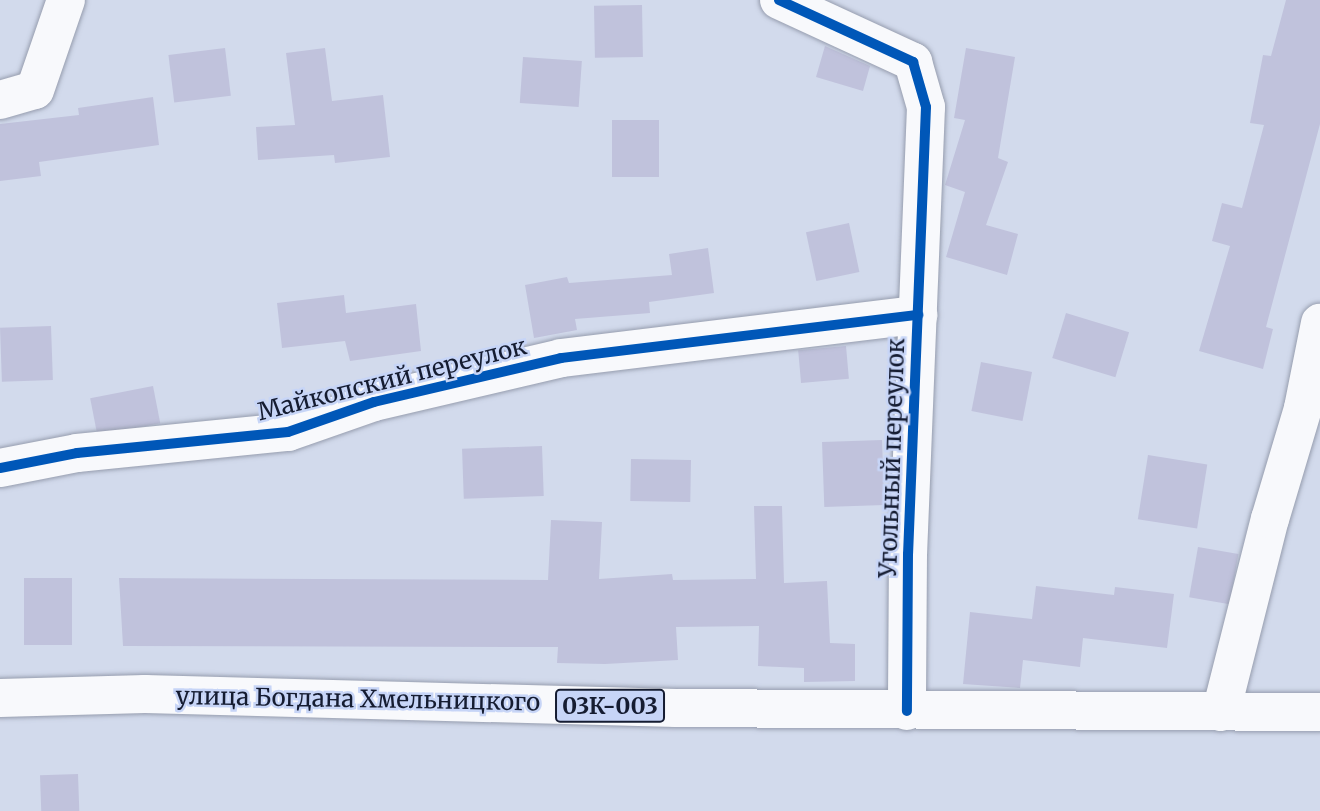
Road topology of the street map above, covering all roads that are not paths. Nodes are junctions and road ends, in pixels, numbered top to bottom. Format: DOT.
graph roads {
  1 [pos="66,0"];
  2 [pos="779,0"];
  3 [pos="0,100"];
  4 [pos="918,315"];
  5 [pos="1320,323"];
  6 [pos="0,468"];
  7 [pos="0,698"];
  8 [pos="906,711"];
  9 [pos="1221,712"];
  10 [pos="1320,712"];
  1 -- 3 [label="street"];
  2 -- 4 [label="street, Угольный переулок"];
  4 -- 6 [label="street, Майкопский переулок"];
  4 -- 8 [label="street, Угольный переулок"];
  5 -- 9 [label="street"];
  7 -- 8 [label="street, улица Богдана Хмельницкого / 03К-003"];
  8 -- 9 [label="street, улица Богдана Хмельницкого / 03К-003"];
  9 -- 10 [label="street, 03К-003"];
}
